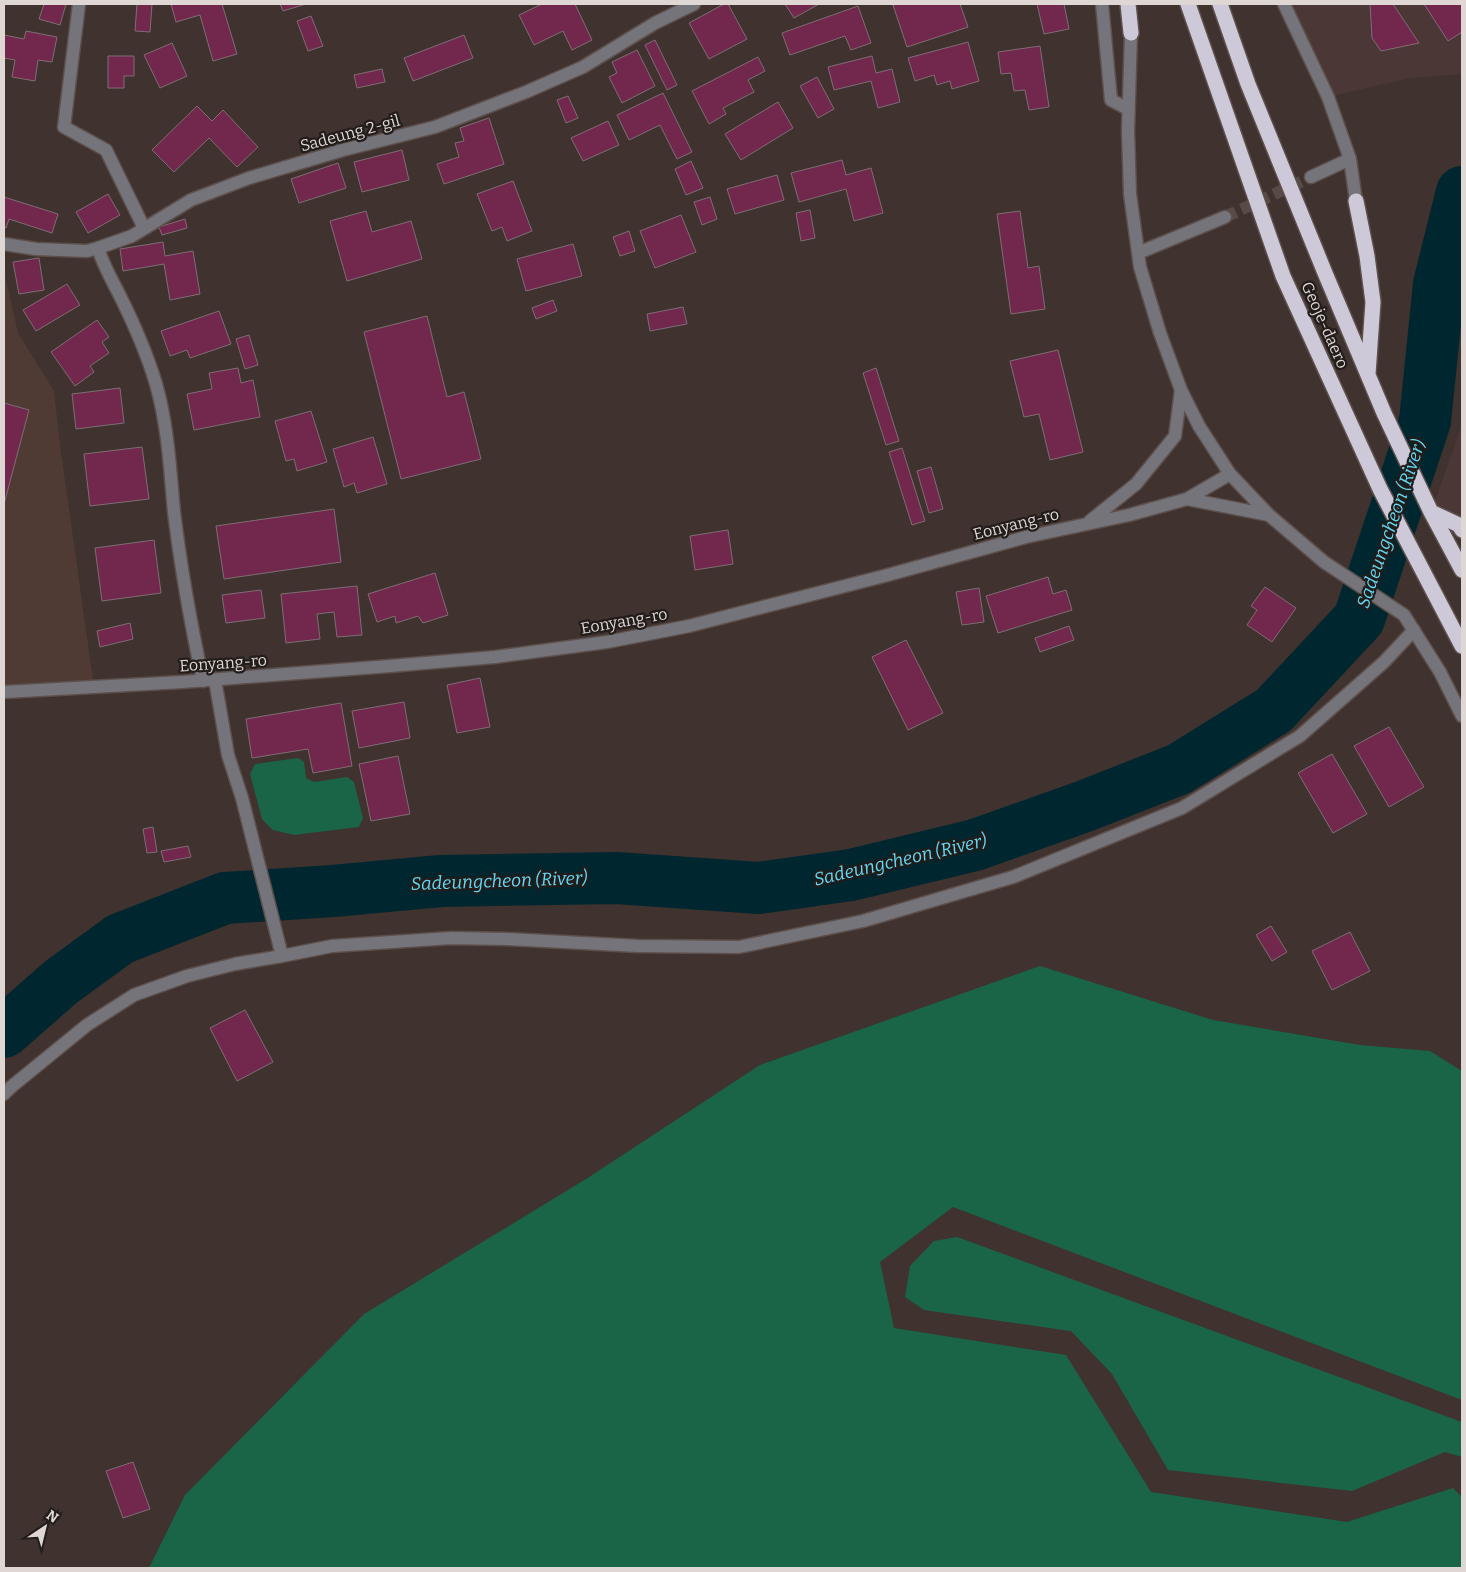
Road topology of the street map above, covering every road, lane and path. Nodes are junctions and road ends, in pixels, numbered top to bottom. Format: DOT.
graph roads {
  1 [pos="79,4"];
  2 [pos="694,4"];
  3 [pos="1102,4"];
  4 [pos="1128,4"];
  5 [pos="1188,4"];
  6 [pos="1220,4"];
  7 [pos="1284,4"];
  8 [pos="1131,33"];
  9 [pos="1128,109"];
  10 [pos="1350,160"];
  11 [pos="1311,177"];
  12 [pos="1356,201"];
  13 [pos="1225,217"];
  14 [pos="144,228"];
  15 [pos="4,244"];
  16 [pos="98,248"];
  17 [pos="1138,254"];
  18 [pos="1368,376"];
  19 [pos="1181,390"];
  20 [pos="1230,474"];
  21 [pos="1187,499"];
  22 [pos="1431,512"];
  23 [pos="1269,515"];
  24 [pos="1086,524"];
  25 [pos="1462,530"];
  26 [pos="1462,570"];
  27 [pos="1414,630"];
  28 [pos="1462,646"];
  29 [pos="209,680"];
  30 [pos="4,692"];
  31 [pos="1462,716"];
  32 [pos="282,956"];
  33 [pos="4,1094"];
  1 -- 14 [label="street"];
  2 -- 14 [label="street, Sadeung 2-gil"];
  3 -- 9 [label="street"];
  4 -- 8 [label="highway"];
  5 -- 28 [label="highway, Geoje-daero"];
  6 -- 18 [label="highway, Geoje-daero"];
  7 -- 10 [label="street"];
  8 -- 9 [label="street"];
  9 -- 17 [label="street"];
  10 -- 11 [label="street"];
  10 -- 12 [label="street"];
  12 -- 18 [label="highway"];
  13 -- 17 [label="street"];
  14 -- 16 [label="street, Sadeung 2-gil"];
  15 -- 16 [label="street, Sadeung 2-gil"];
  16 -- 29 [label="street"];
  17 -- 19 [label="street"];
  18 -- 22 [label="highway, Geoje-daero"];
  19 -- 20 [label="street"];
  19 -- 24 [label="street"];
  20 -- 21 [label="street, Eonyang-ro"];
  20 -- 23 [label="street"];
  21 -- 23 [label="street"];
  21 -- 24 [label="street, Eonyang-ro"];
  22 -- 25 [label="highway"];
  22 -- 26 [label="highway, Geoje-daero"];
  23 -- 27 [label="street"];
  24 -- 29 [label="street, Eonyang-ro"];
  27 -- 31 [label="street"];
  27 -- 32 [label="street"];
  29 -- 30 [label="street, Eonyang-ro"];
  29 -- 32 [label="street"];
  32 -- 33 [label="street"];
}
